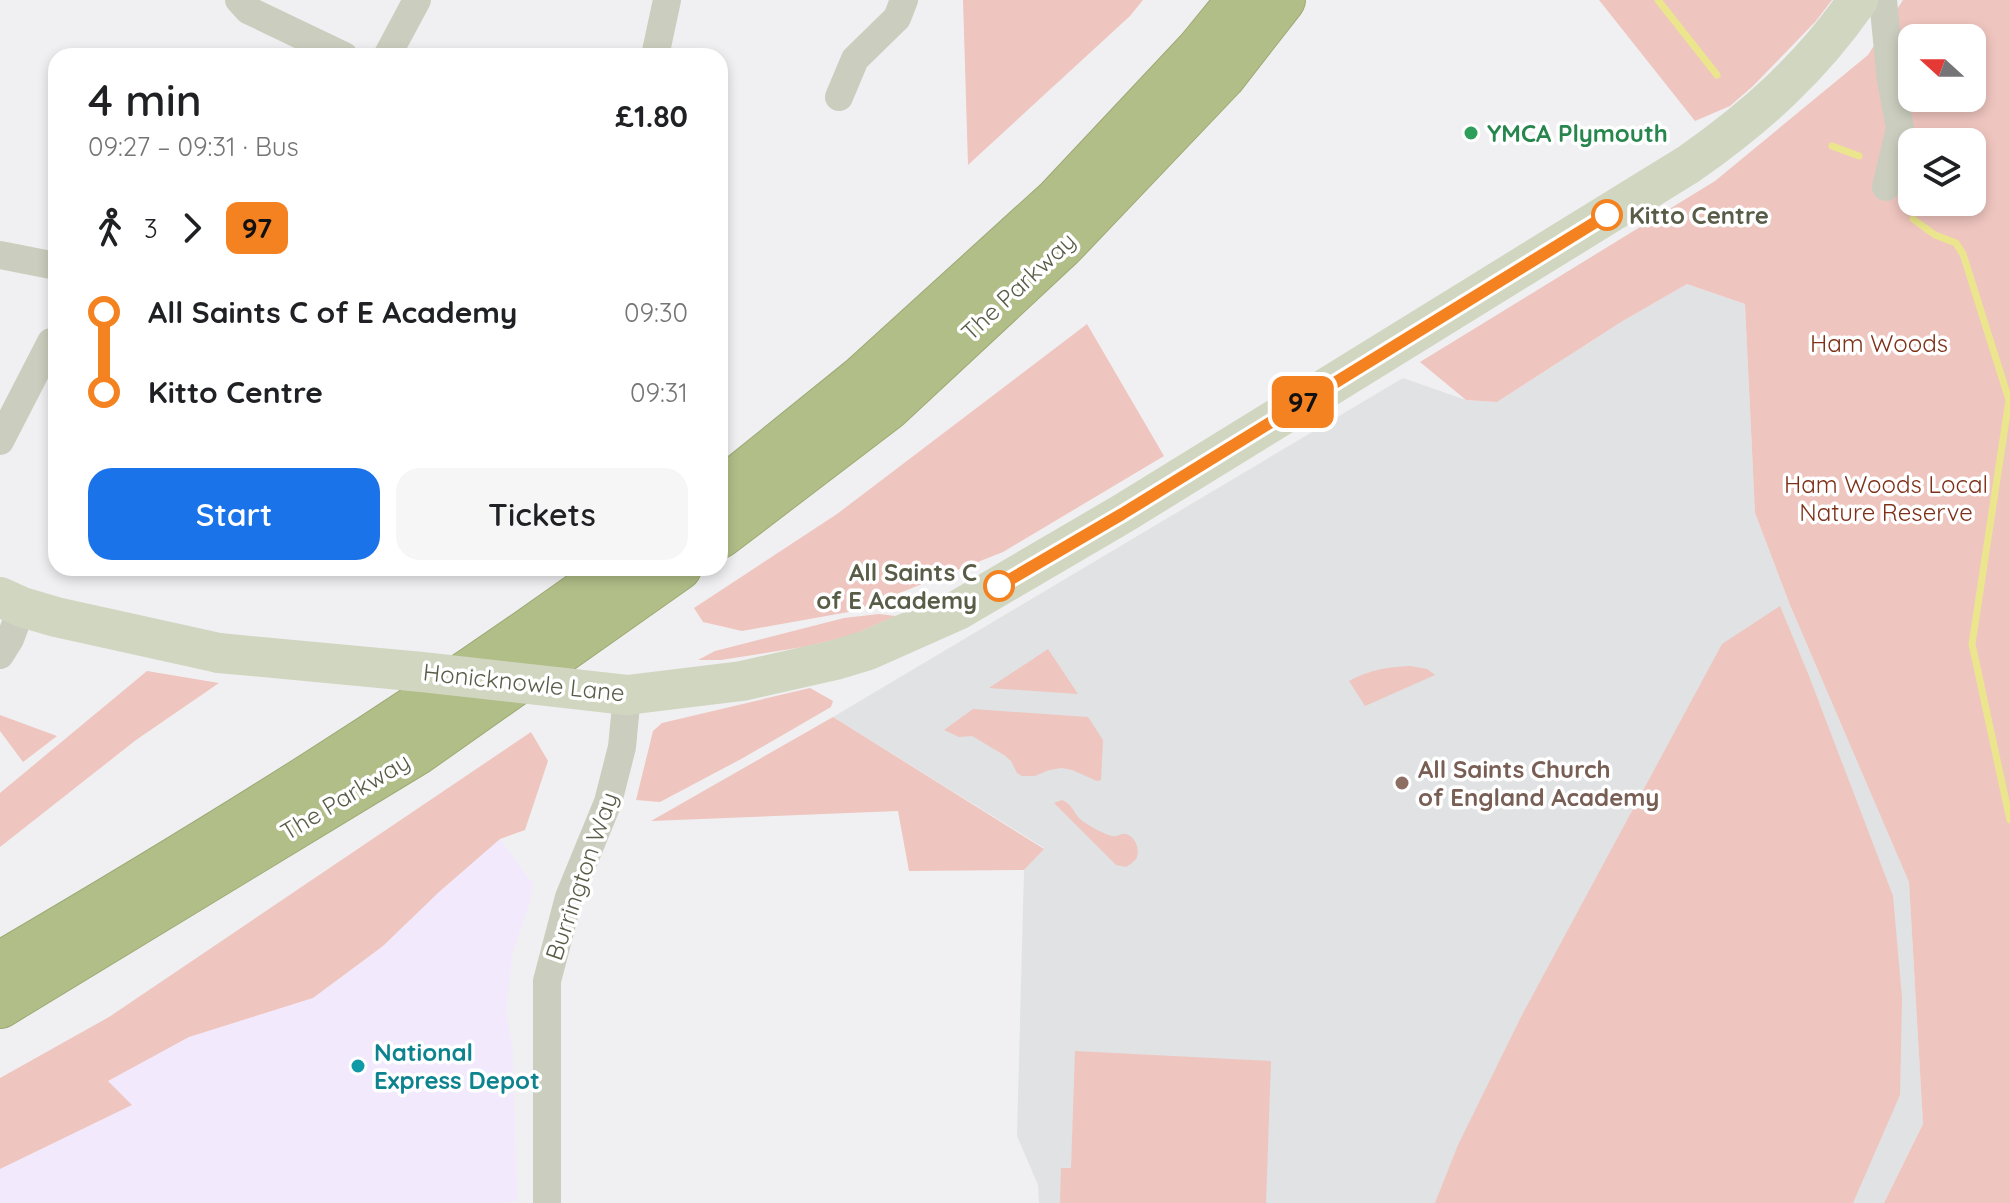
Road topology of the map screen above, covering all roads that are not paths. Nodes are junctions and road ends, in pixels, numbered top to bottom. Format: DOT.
graph roads {
  1 [pos="239,0"];
  2 [pos="417,0"];
  3 [pos="667,0"];
  4 [pos="904,0"];
  5 [pos="1239,0"];
  6 [pos="1283,0"];
  7 [pos="1858,0"];
  8 [pos="1883,0"];
  9 [pos="327,48"];
  10 [pos="391,48"];
  11 [pos="657,48"];
  12 [pos="839,97"];
  13 [pos="1886,187"];
  14 [pos="0,255"];
  15 [pos="48,264"];
  16 [pos="48,348"];
  17 [pos="0,441"];
  18 [pos="728,486"];
  19 [pos="728,530"];
  20 [pos="605,576"];
  21 [pos="668,576"];
  22 [pos="11,602"];
  23 [pos="0,655"];
  24 [pos="627,695"];
  25 [pos="0,964"];
  26 [pos="0,1006"];
  27 [pos="547,1203"];
  1 -- 9 [label="street"];
  2 -- 10 [label="street"];
  3 -- 11 [label="street"];
  4 -- 12 [label="street"];
  5 -- 18 [label="highway, The Parkway"];
  6 -- 19 [label="highway, The Parkway"];
  7 -- 24 [label="street, Honicknowle Lane"];
  8 -- 13 [label="street"];
  14 -- 15 [label="street"];
  16 -- 17 [label="street"];
  20 -- 25 [label="highway, The Parkway"];
  21 -- 26 [label="highway, The Parkway"];
  22 -- 23 [label="street"];
  22 -- 24 [label="street, Honicknowle Lane, bridge"];
  24 -- 27 [label="street, Burrington Way"];
}
